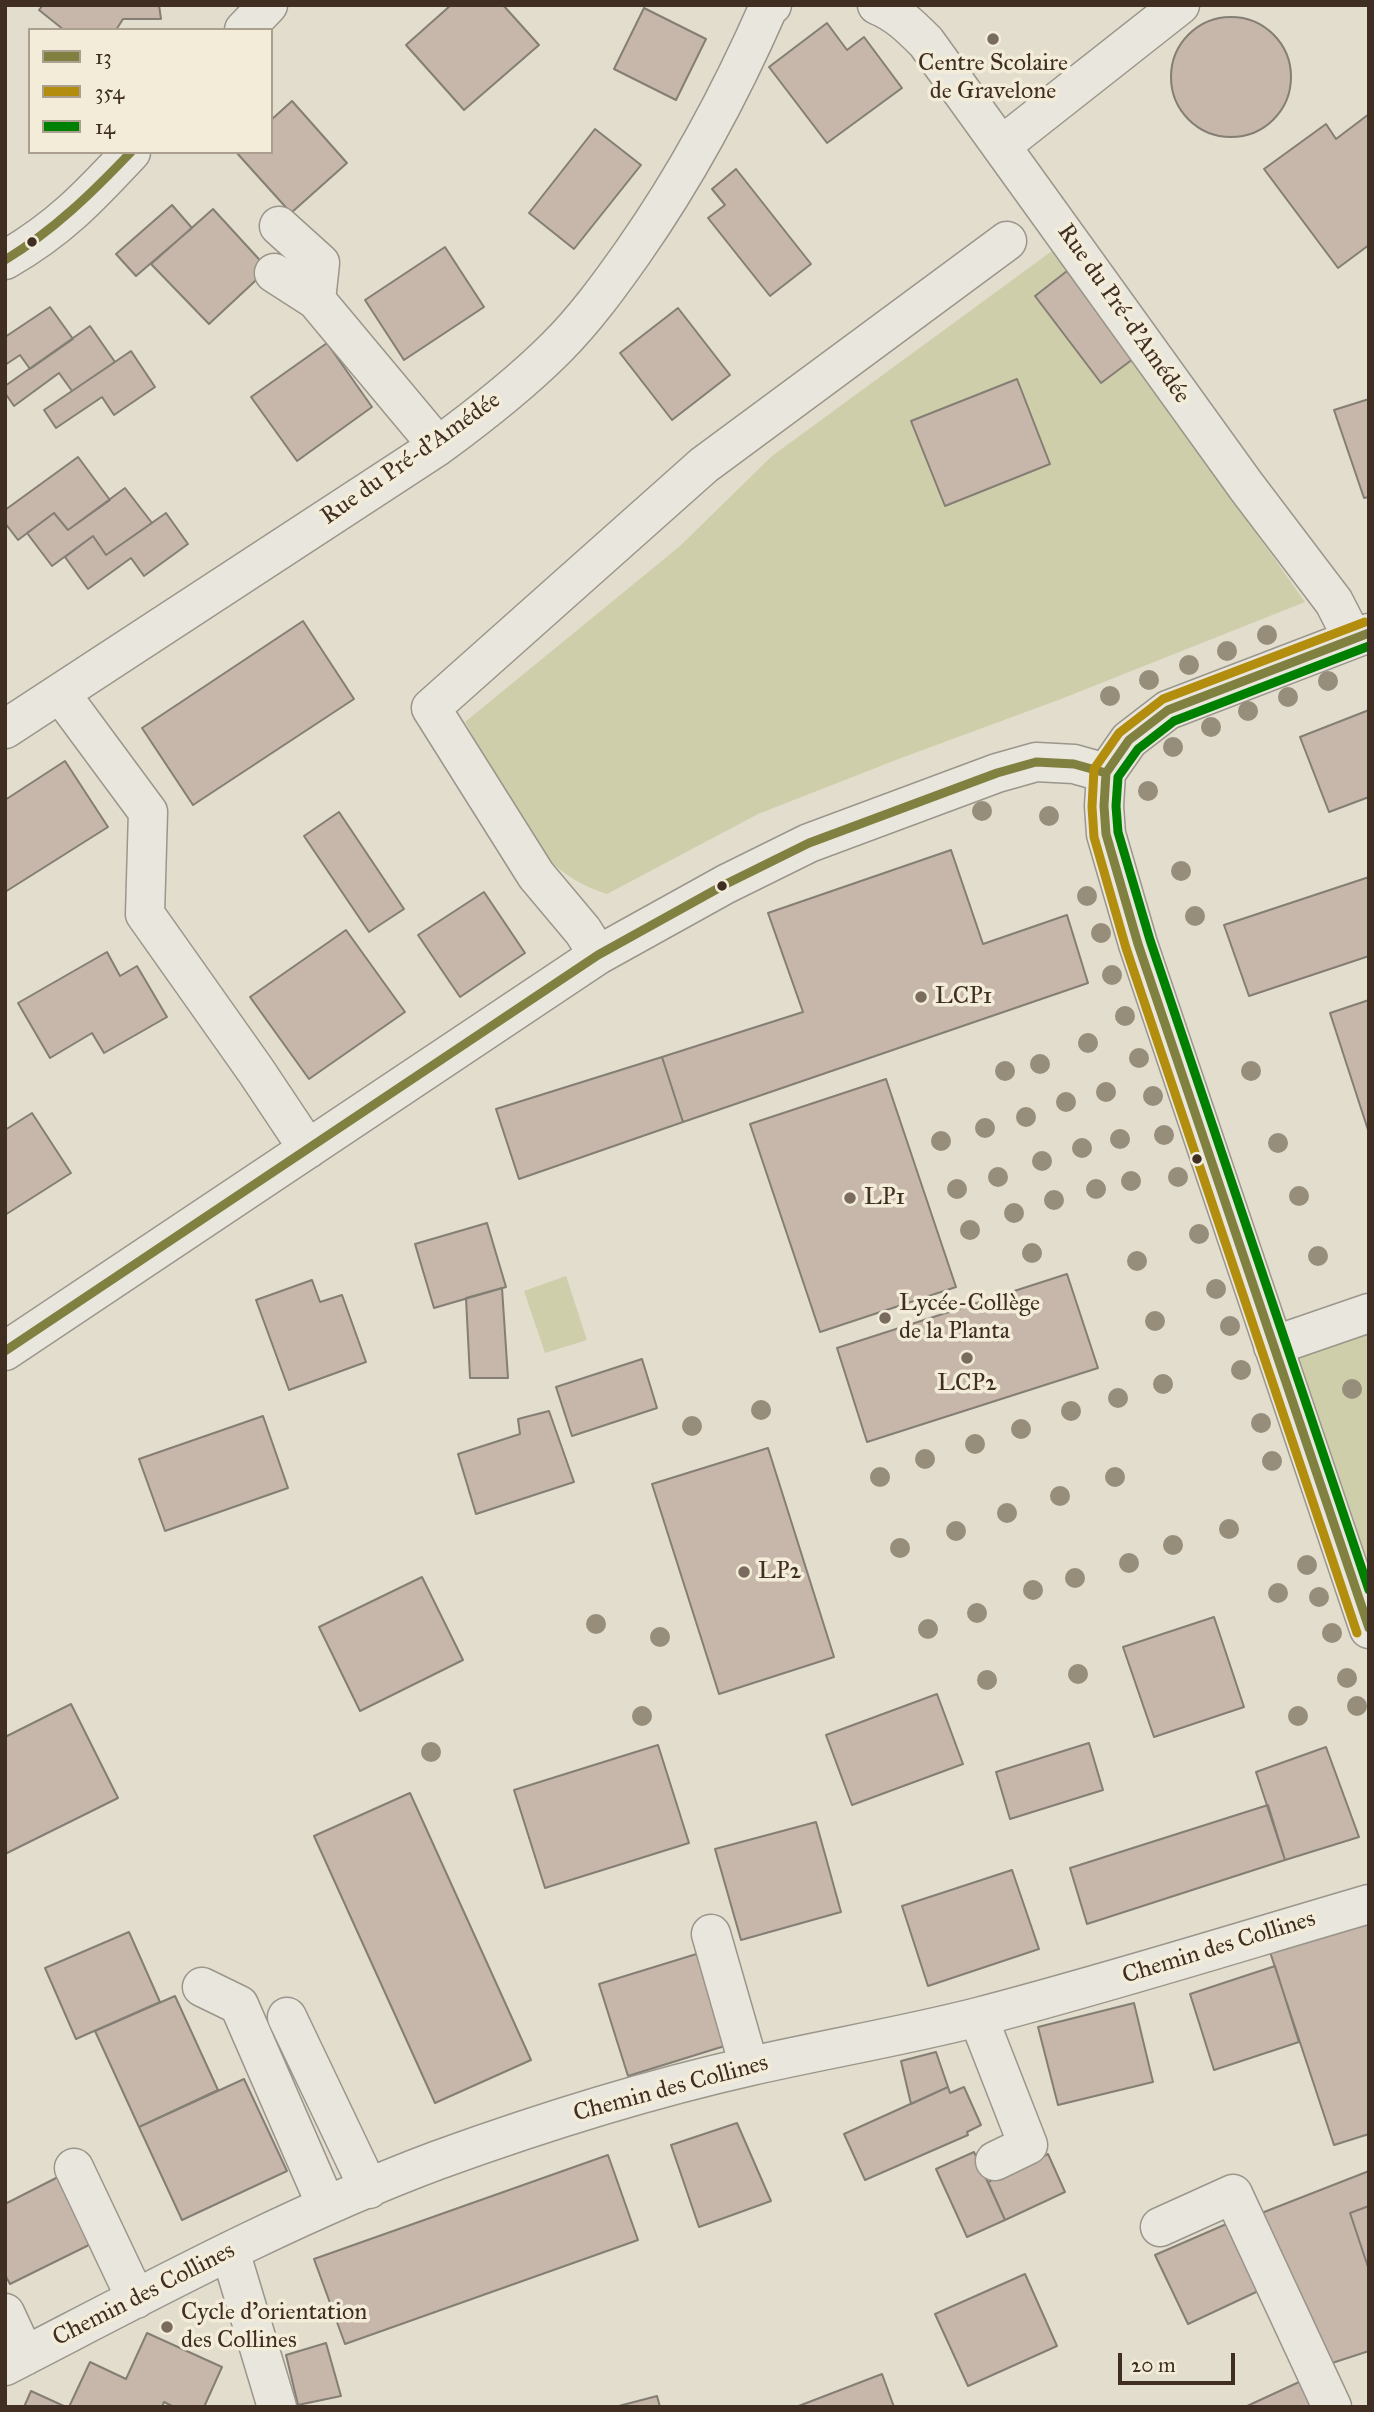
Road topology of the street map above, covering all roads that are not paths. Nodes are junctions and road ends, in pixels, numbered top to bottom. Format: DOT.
graph roads {
  1 [pos="268,5"];
  2 [pos="877,5"];
  3 [pos="1180,5"];
  4 [pos="768,6"];
  5 [pos="246,28"];
  6 [pos="1001,146"];
  7 [pos="129,154"];
  8 [pos="279,226"];
  9 [pos="1007,241"];
  10 [pos="5,260"];
  11 [pos="274,273"];
  12 [pos="316,300"];
  13 [pos="438,446"];
  14 [pos="1361,636"];
  15 [pos="60,693"];
  16 [pos="5,729"];
  17 [pos="1107,772"];
  18 [pos="598,955"];
  19 [pos="308,1149"];
  20 [pos="1369,1312"];
  21 [pos="1273,1346"];
  22 [pos="5,1351"];
  23 [pos="1369,1629"];
  24 [pos="1369,1905"];
  25 [pos="710,1934"];
  26 [pos="202,1987"];
  27 [pos="288,2017"];
  28 [pos="978,2017"];
  29 [pos="749,2067"];
  30 [pos="995,2161"];
  31 [pos="74,2168"];
  32 [pos="369,2189"];
  33 [pos="326,2205"];
  34 [pos="1160,2227"];
  35 [pos="230,2251"];
  36 [pos="136,2299"];
  37 [pos="5,2313"];
  38 [pos="15,2361"];
  39 [pos="277,2407"];
  40 [pos="1332,2407"];
  1 -- 5 [label="street"];
  2 -- 6 [label="street, Rue du Pré-d'Amédée"];
  3 -- 6 [label="street"];
  4 -- 13 [label="street, Rue du Pré-d'Amédée"];
  6 -- 14 [label="street, Rue du Pré-d'Amédée"];
  7 -- 10 [label="street"];
  8 -- 12 [label="street"];
  9 -- 18 [label="street"];
  11 -- 12 [label="street"];
  12 -- 13 [label="street"];
  13 -- 15 [label="street, Rue du Pré-d'Amédée"];
  14 -- 17 [label="street"];
  15 -- 16 [label="street, Rue du Pré-d'Amédée"];
  15 -- 19 [label="street"];
  17 -- 18 [label="street"];
  17 -- 21 [label="street"];
  18 -- 19 [label="street"];
  19 -- 22 [label="street"];
  20 -- 21 [label="street"];
  21 -- 23 [label="street"];
  24 -- 28 [label="street, Chemin des Collines"];
  25 -- 29 [label="street"];
  26 -- 33 [label="street"];
  27 -- 32 [label="street"];
  28 -- 29 [label="street, Chemin des Collines"];
  28 -- 30 [label="street"];
  29 -- 32 [label="street, Chemin des Collines"];
  31 -- 36 [label="street"];
  32 -- 33 [label="street, Chemin des Collines"];
  33 -- 35 [label="street, Chemin des Collines"];
  34 -- 40 [label="street"];
  35 -- 36 [label="street, Chemin des Collines"];
  35 -- 39 [label="street"];
  36 -- 38 [label="street, Chemin des Collines"];
  37 -- 38 [label="street"];
}
